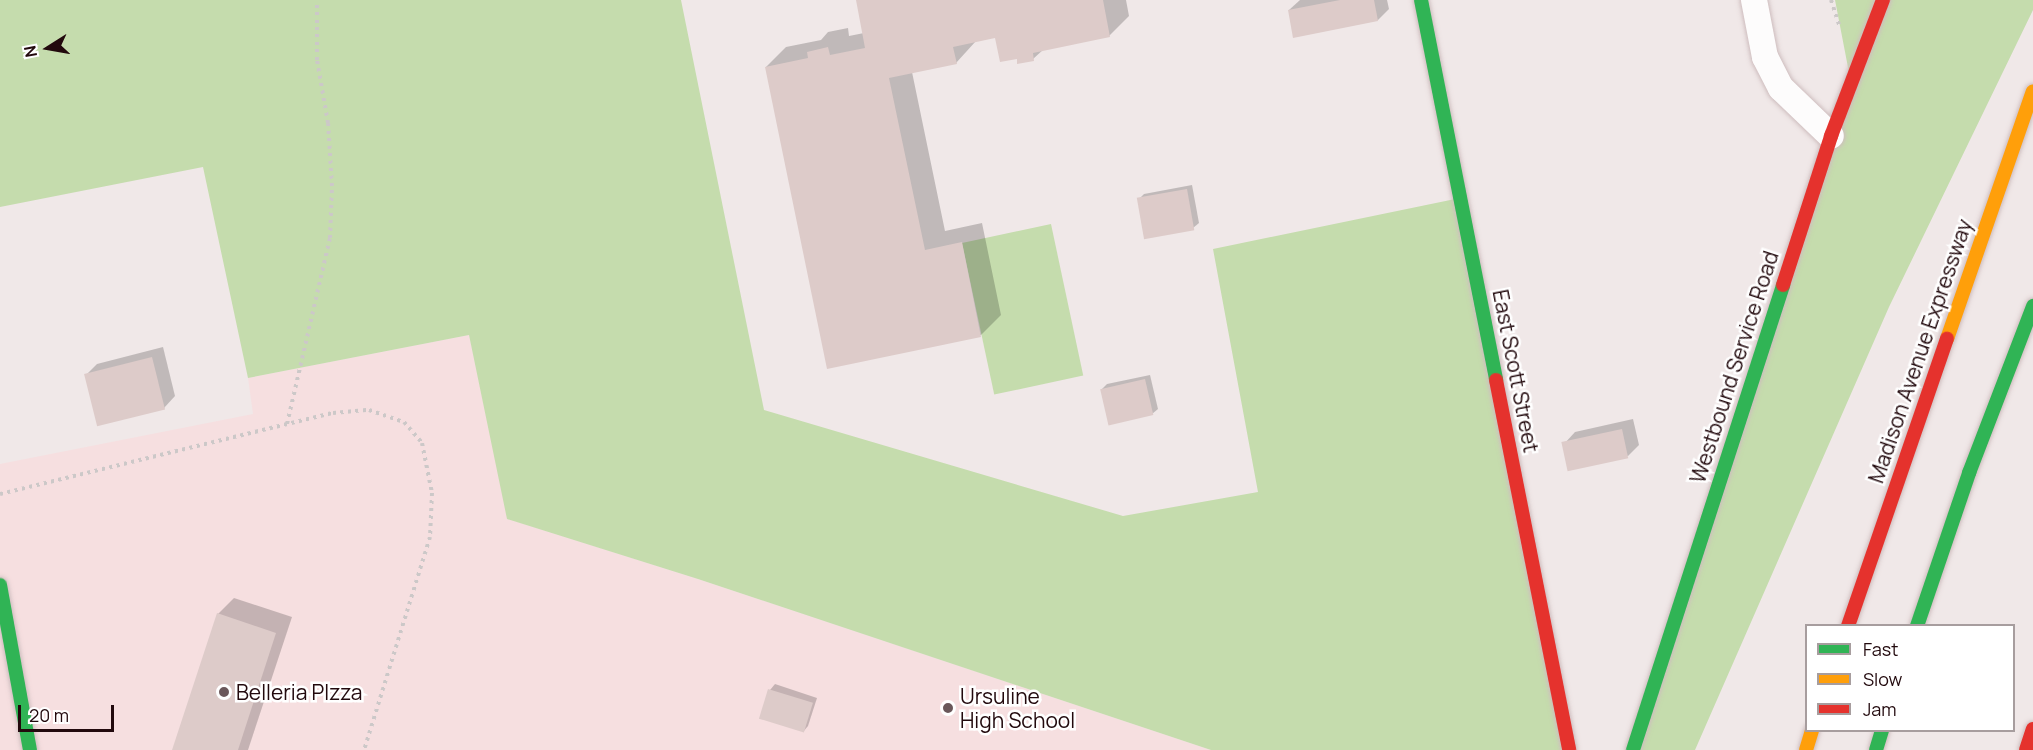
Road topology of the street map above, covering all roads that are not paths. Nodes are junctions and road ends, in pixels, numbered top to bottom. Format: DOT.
graph roads {
  1 [pos="1421,0"];
  2 [pos="1754,0"];
  3 [pos="1883,0"];
  4 [pos="2033,91"];
  5 [pos="1830,136"];
  6 [pos="2033,306"];
  7 [pos="0,585"];
  8 [pos="1849,624"];
  9 [pos="1918,624"];
  10 [pos="2033,729"];
  11 [pos="1811,732"];
  12 [pos="1881,732"];
  13 [pos="30,750"];
  14 [pos="1569,750"];
  15 [pos="1633,750"];
  16 [pos="1806,750"];
  17 [pos="1876,750"];
  18 [pos="2026,750"];
  1 -- 14 [label="main road, East Scott Street"];
  2 -- 5 [label="street"];
  3 -- 5 [label="main road, Westbound Service Road"];
  4 -- 8 [label="main road, Madison Avenue Expressway"];
  5 -- 15 [label="main road, Westbound Service Road"];
  6 -- 9 [label="main road"];
  7 -- 13 [label="main road"];
  10 -- 18 [label="main road"];
  11 -- 16 [label="main road"];
  12 -- 17 [label="main road"];
}
